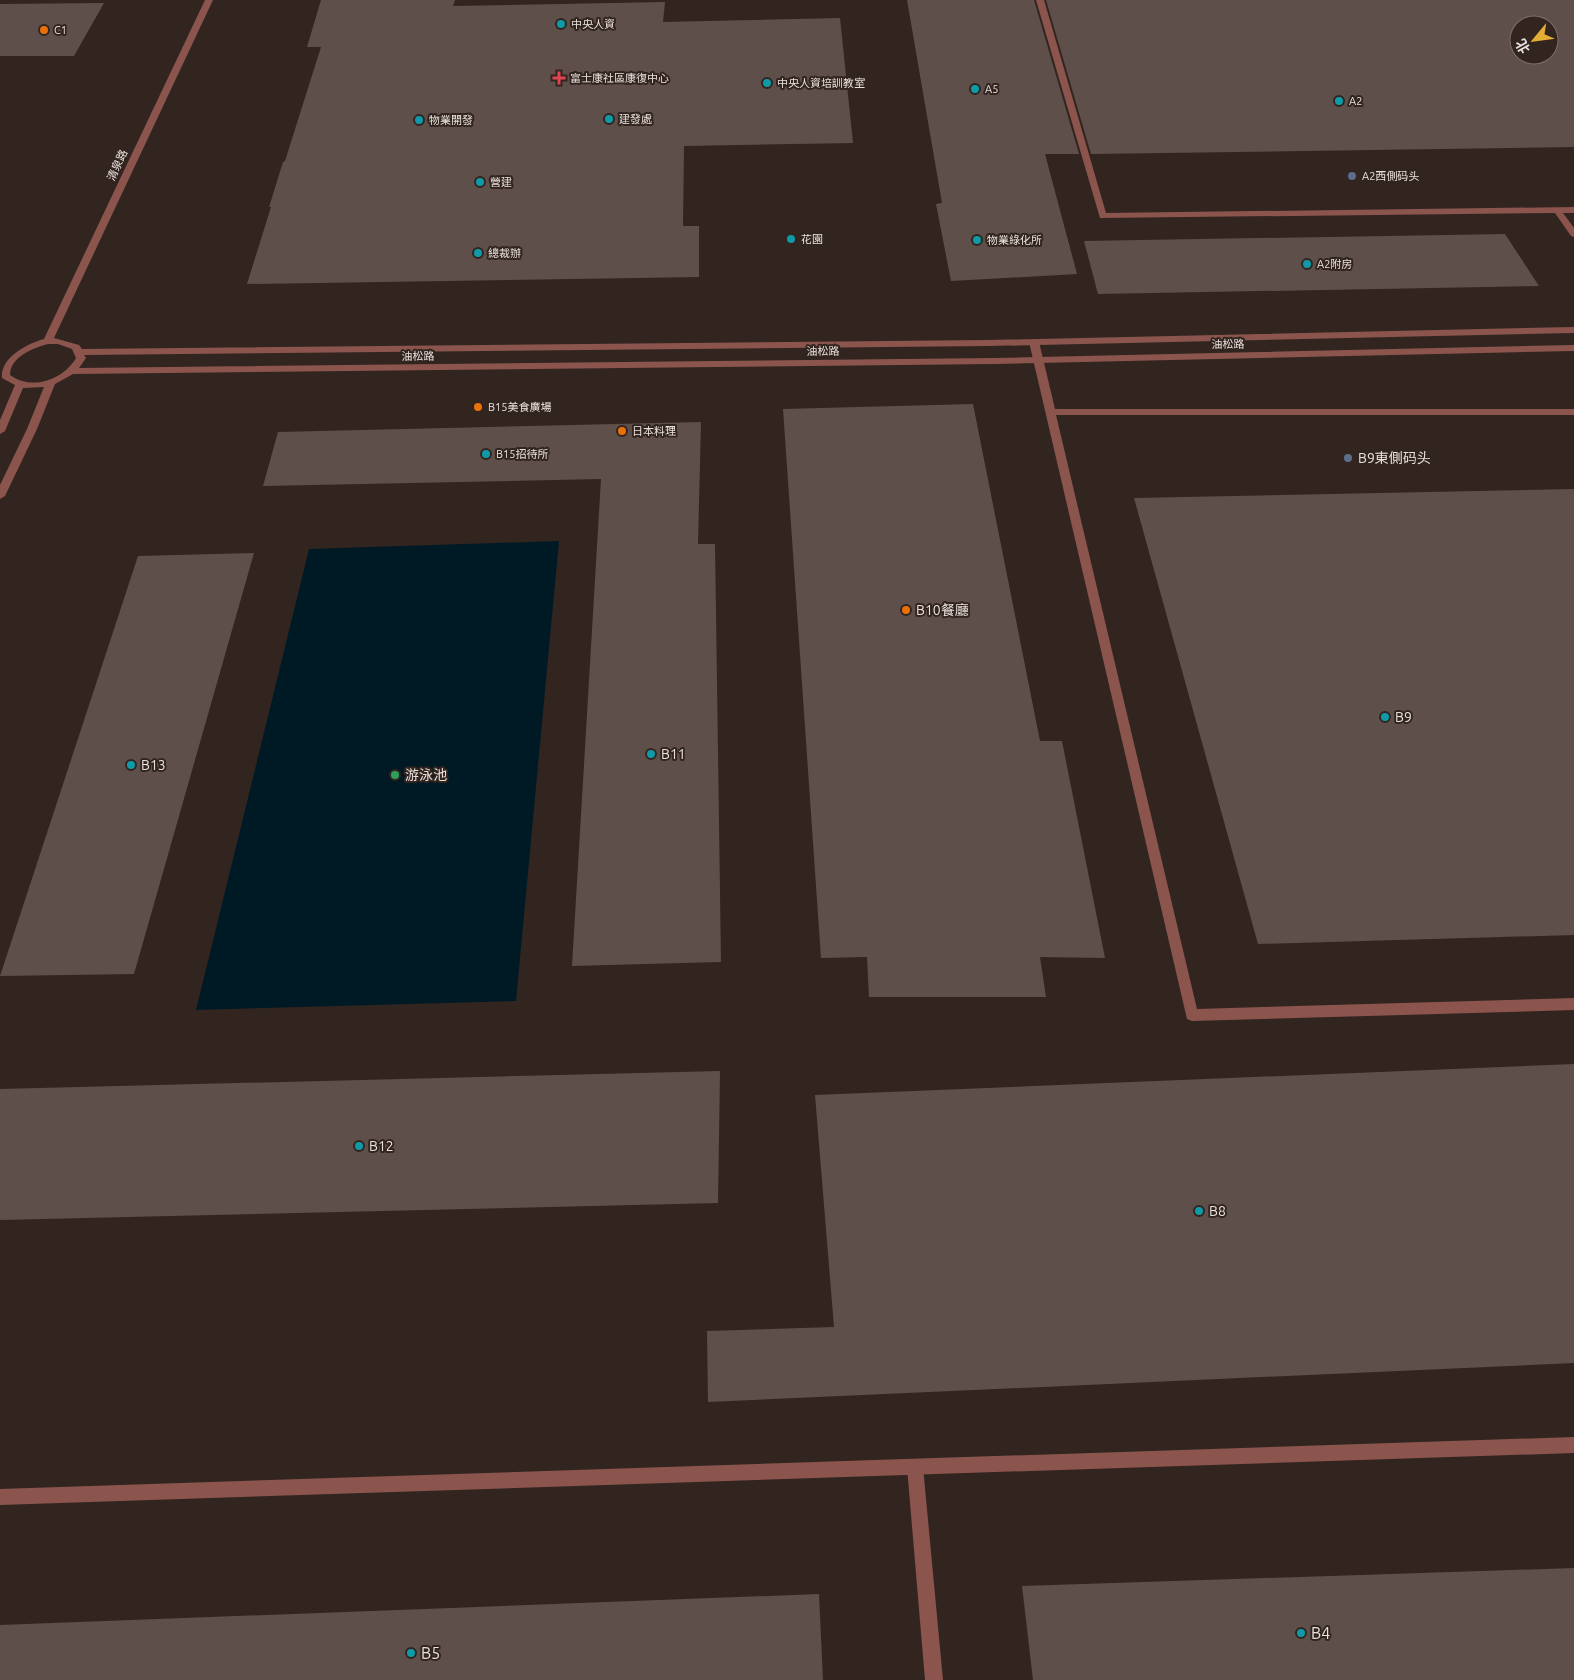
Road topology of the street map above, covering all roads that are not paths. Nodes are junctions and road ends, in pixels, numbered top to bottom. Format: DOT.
graph roads {
  1 [pos="209,0"];
  2 [pos="1040,0"];
  3 [pos="1557,210"];
  4 [pos="1574,210"];
  5 [pos="1574,234"];
  6 [pos="1574,330"];
  7 [pos="48,341"];
  8 [pos="1034,342"];
  9 [pos="1574,348"];
  10 [pos="80,352"];
  11 [pos="1038,360"];
  12 [pos="73,371"];
  13 [pos="2,375"];
  14 [pos="51,382"];
  15 [pos="20,384"];
  16 [pos="1051,412"];
  17 [pos="1574,412"];
  18 [pos="0,431"];
  19 [pos="0,496"];
  20 [pos="1574,1004"];
  21 [pos="1574,1446"];
  22 [pos="915,1466"];
  23 [pos="0,1497"];
  24 [pos="934,1680"];
  1 -- 7 [label="street, 清泉路"];
  2 -- 3 [label="street"];
  3 -- 4 [label="street"];
  3 -- 5 [label="street"];
  6 -- 8 [label="street, 油松路"];
  7 -- 10 [label="street, 油松路"];
  7 -- 13 [label="street, 油松路"];
  8 -- 10 [label="street, 油松路"];
  8 -- 11 [label="street"];
  9 -- 11 [label="street, 油松路"];
  10 -- 12 [label="street"];
  11 -- 12 [label="street, 油松路"];
  11 -- 16 [label="street"];
  12 -- 14 [label="street, 油松路"];
  13 -- 15 [label="street, 油松路"];
  14 -- 15 [label="street, 油松路"];
  14 -- 19 [label="street"];
  15 -- 18 [label="street"];
  16 -- 17 [label="street"];
  16 -- 20 [label="street"];
  21 -- 22 [label="street"];
  22 -- 23 [label="street"];
  22 -- 24 [label="street"];
}
